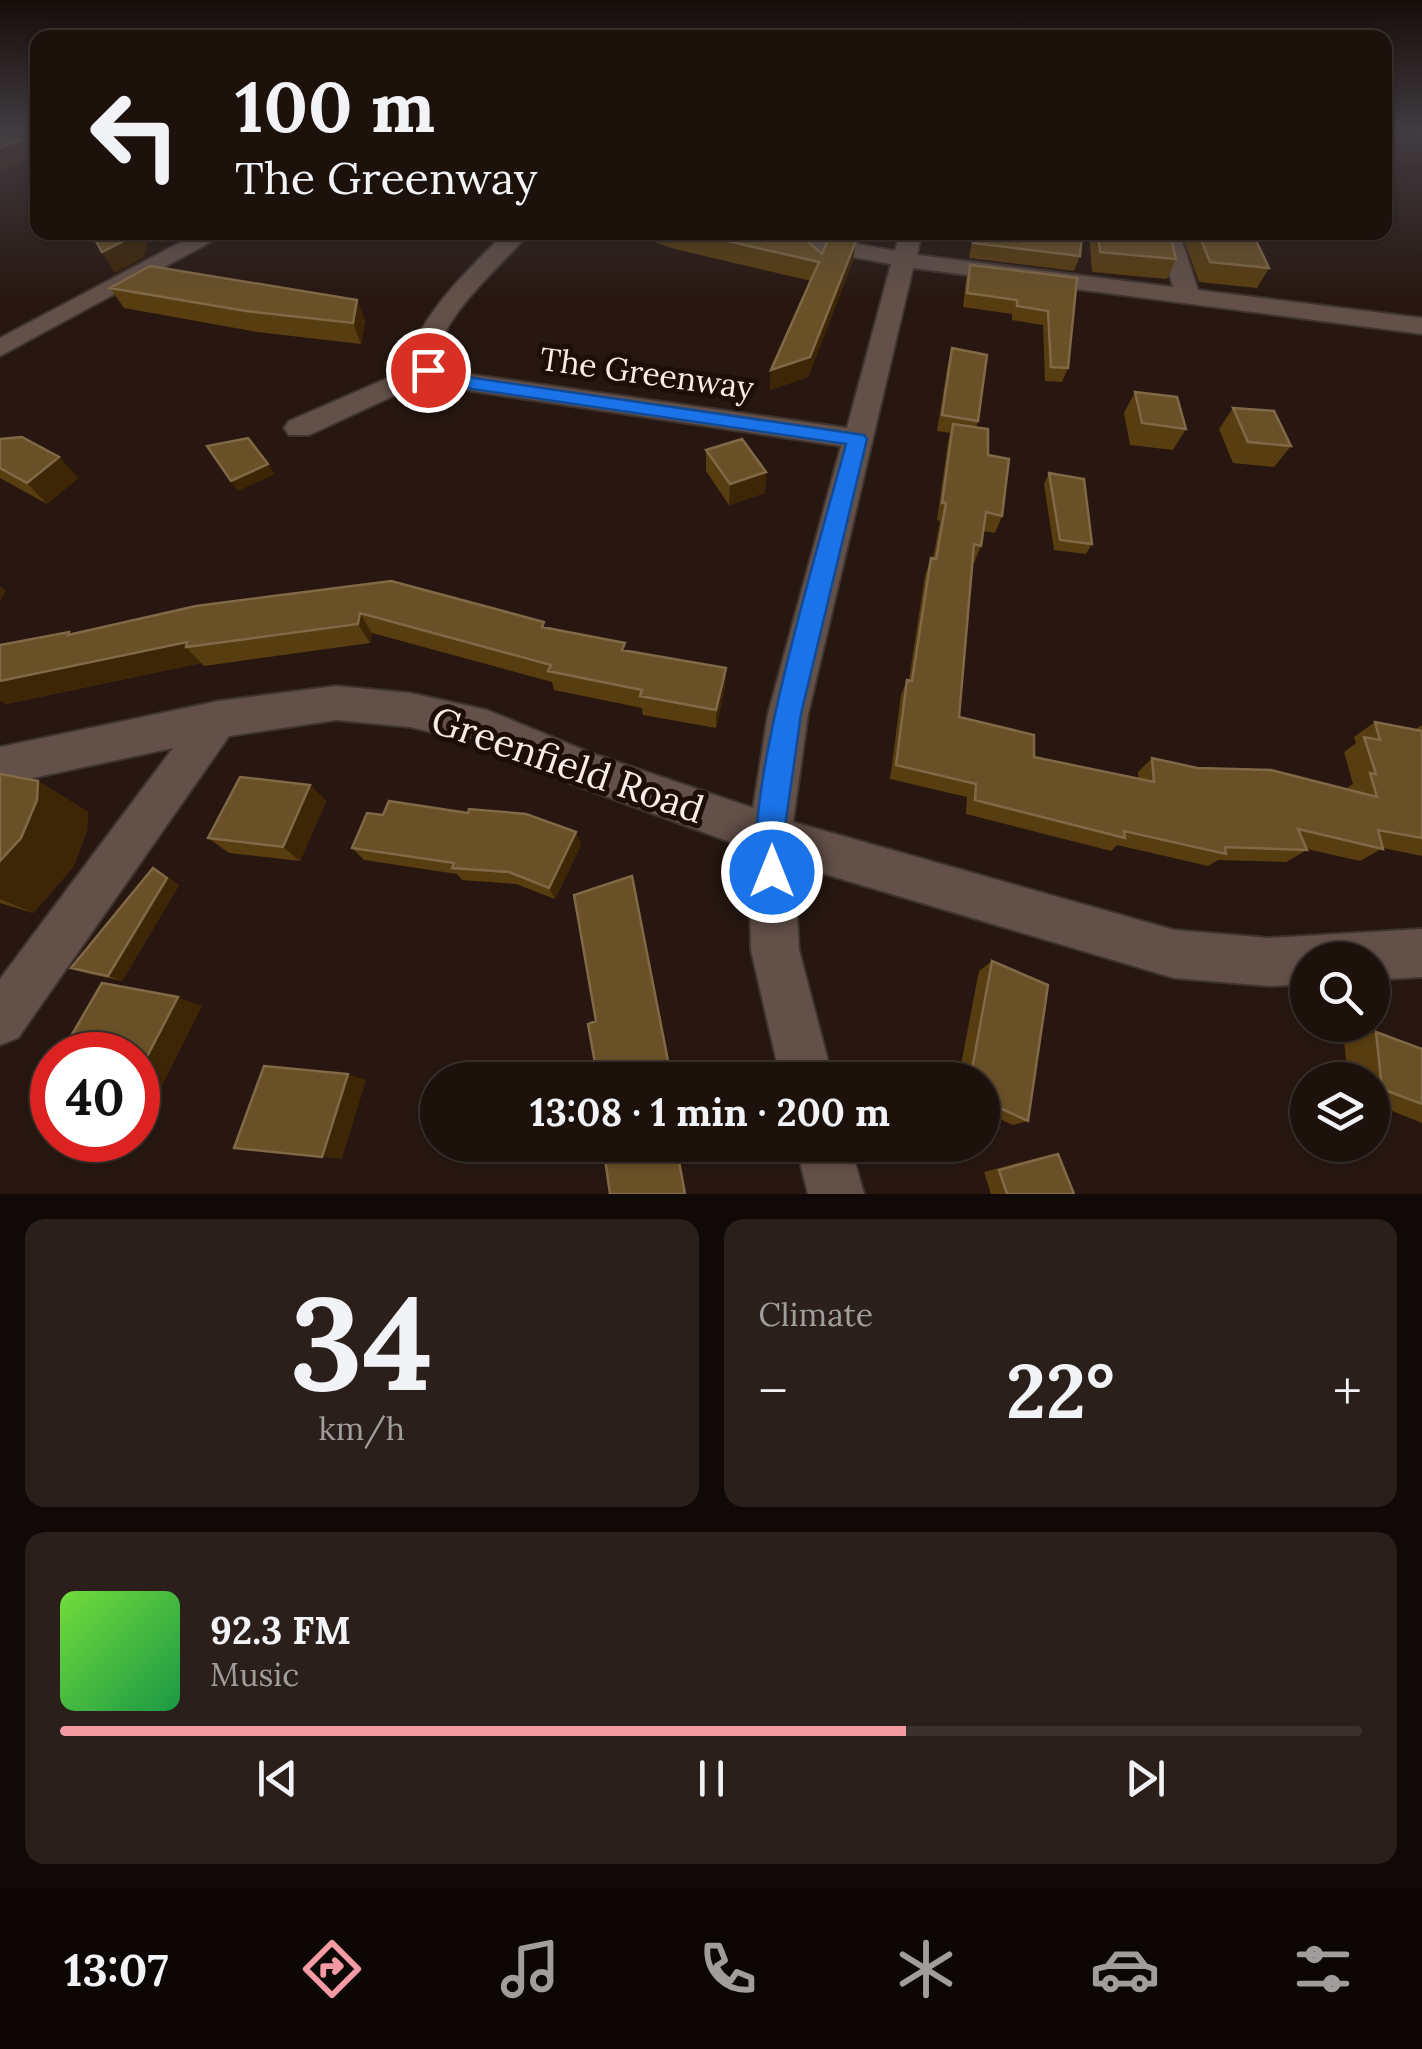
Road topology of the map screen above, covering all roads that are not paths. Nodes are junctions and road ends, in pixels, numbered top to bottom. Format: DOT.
graph roads {
  1 [pos="203,240"];
  2 [pos="512,240"];
  3 [pos="842,240"];
  4 [pos="1170,240"];
  5 [pos="908,246"];
  6 [pos="1188,298"];
  7 [pos="1422,326"];
  8 [pos="0,348"];
  9 [pos="428,370"];
  10 [pos="299,428"];
  11 [pos="857,439"];
  12 [pos="220,718"];
  13 [pos="0,766"];
  14 [pos="770,834"];
  15 [pos="1422,954"];
  16 [pos="0,1020"];
  17 [pos="803,1062"];
  18 [pos="828,1162"];
  19 [pos="836,1194"];
  1 -- 8 [label="street"];
  2 -- 9 [label="street"];
  3 -- 5 [label="street"];
  4 -- 6 [label="street"];
  5 -- 6 [label="street"];
  5 -- 11 [label="street"];
  6 -- 7 [label="street"];
  9 -- 10 [label="street"];
  9 -- 11 [label="street, The Greenway"];
  11 -- 14 [label="street"];
  12 -- 13 [label="street, Greenfield Road"];
  12 -- 14 [label="street, Greenfield Road"];
  12 -- 16 [label="street"];
  14 -- 15 [label="street, Greenfield Road"];
  14 -- 17 [label="street"];
  18 -- 19 [label="street"];
}
